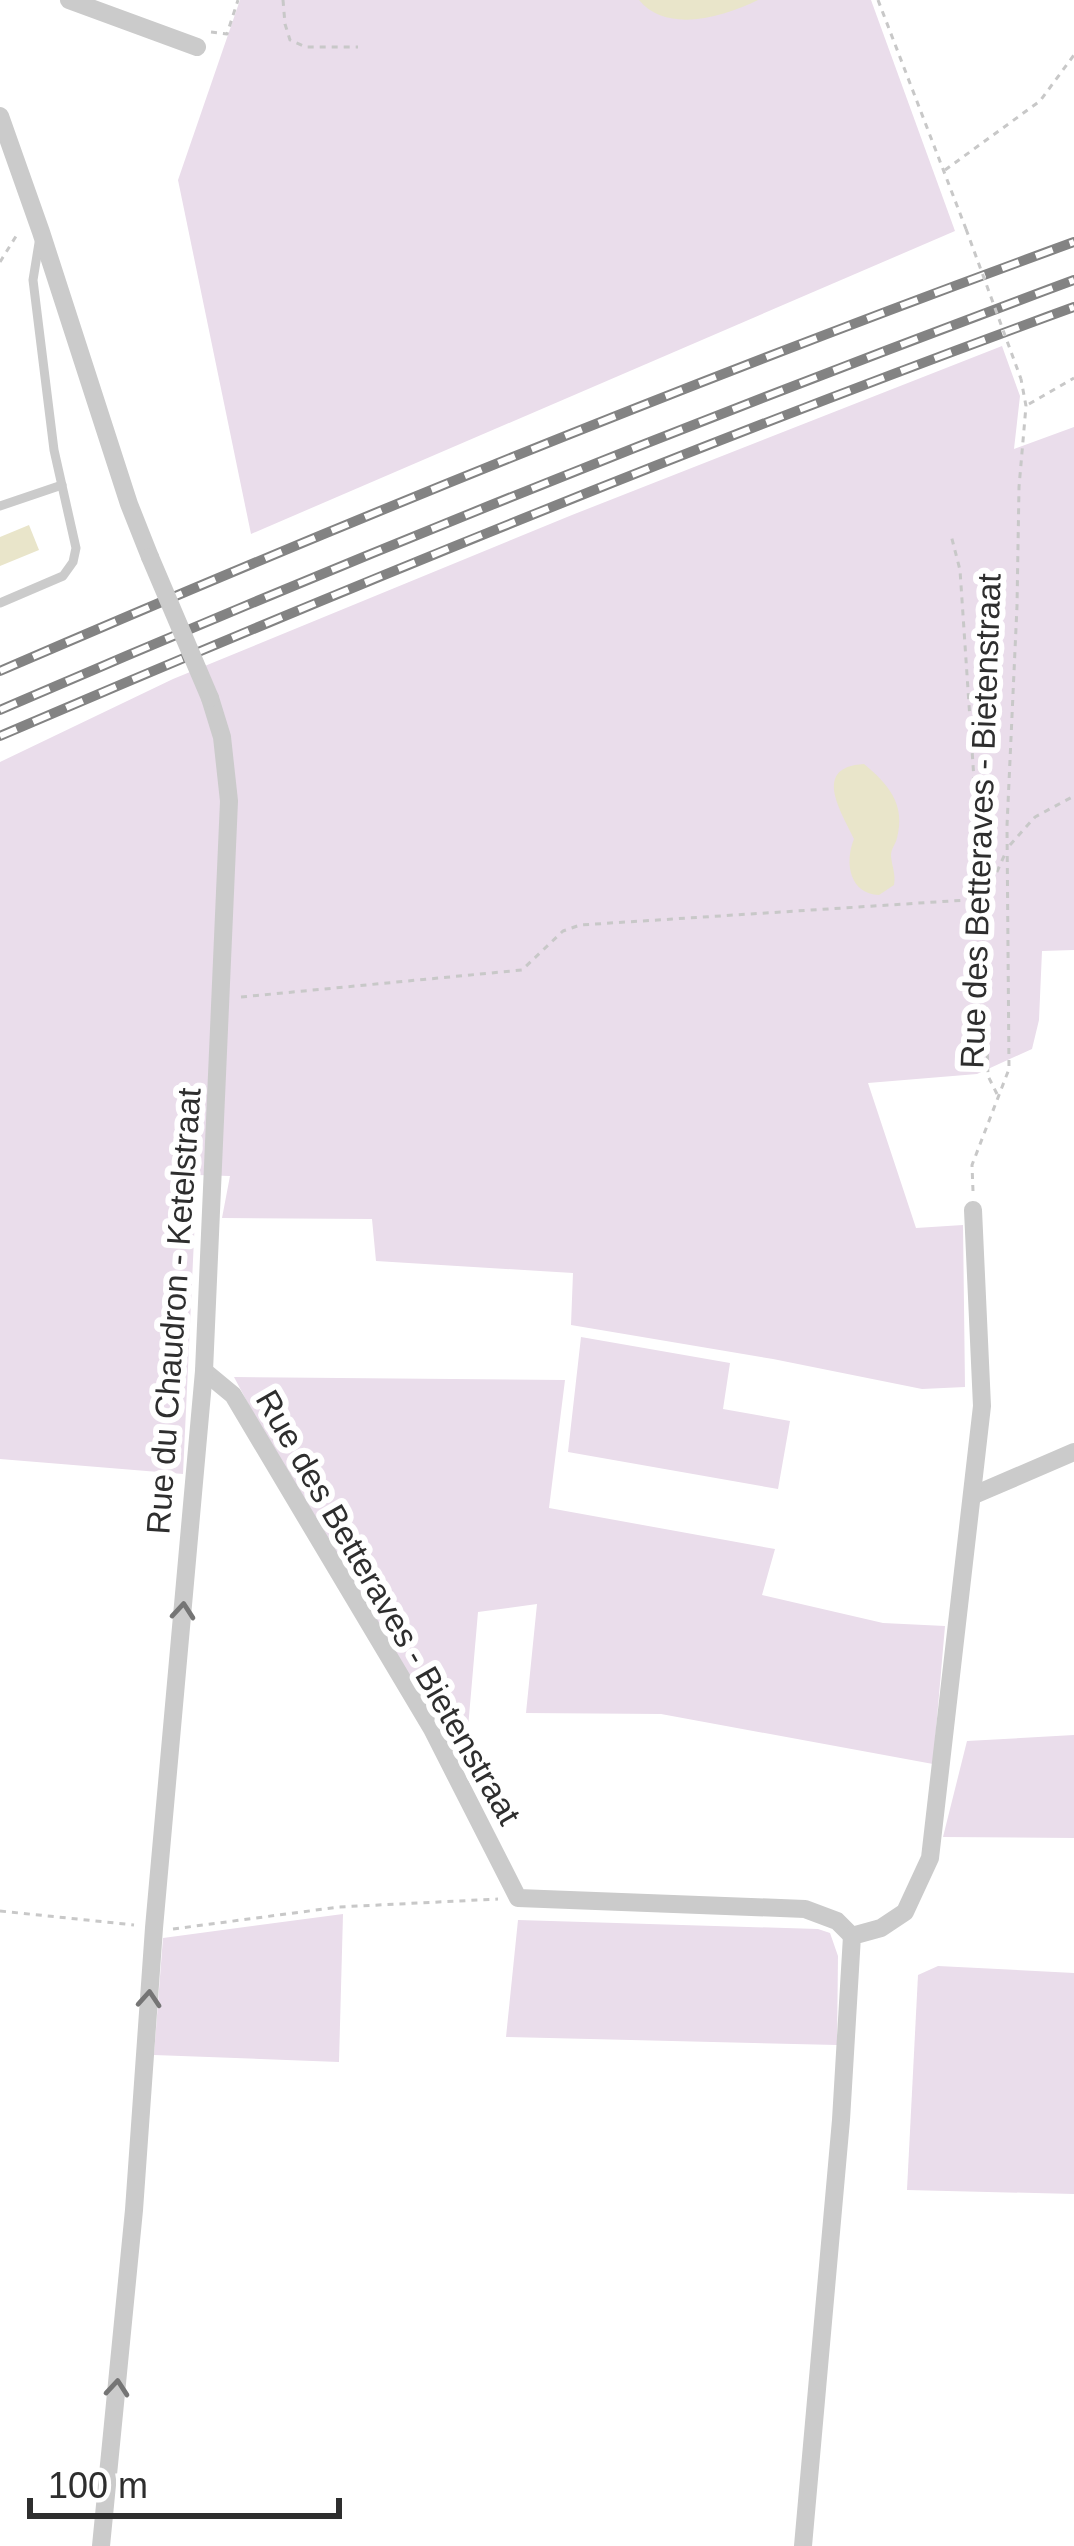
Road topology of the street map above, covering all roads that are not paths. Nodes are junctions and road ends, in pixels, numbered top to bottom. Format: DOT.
graph roads {
  1 [pos="69,0"];
  2 [pos="197,46"];
  3 [pos="0,116"];
  4 [pos="33,225"];
  5 [pos="62,485"];
  6 [pos="0,506"];
  7 [pos="0,603"];
  8 [pos="973,1210"];
  9 [pos="204,1371"];
  10 [pos="1074,1451"];
  11 [pos="974,1495"];
  12 [pos="852,1936"];
  13 [pos="101,2546"];
  14 [pos="803,2546"];
  1 -- 2 [label="street"];
  3 -- 4 [label="street, Rue du Chaudron - Ketelstraat"];
  4 -- 5 [label="lane"];
  4 -- 9 [label="street, Rue du Chaudron - Ketelstraat, bridge"];
  5 -- 6 [label="lane"];
  5 -- 7 [label="lane"];
  8 -- 11 [label="street"];
  9 -- 12 [label="street, Rue des Betteraves - Bietenstraat"];
  13 -- 9 [label="street, Rue du Chaudron - Ketelstraat, one-way"];
  10 -- 11 [label="street"];
  11 -- 12 [label="street"];
  12 -- 14 [label="street"];
}
